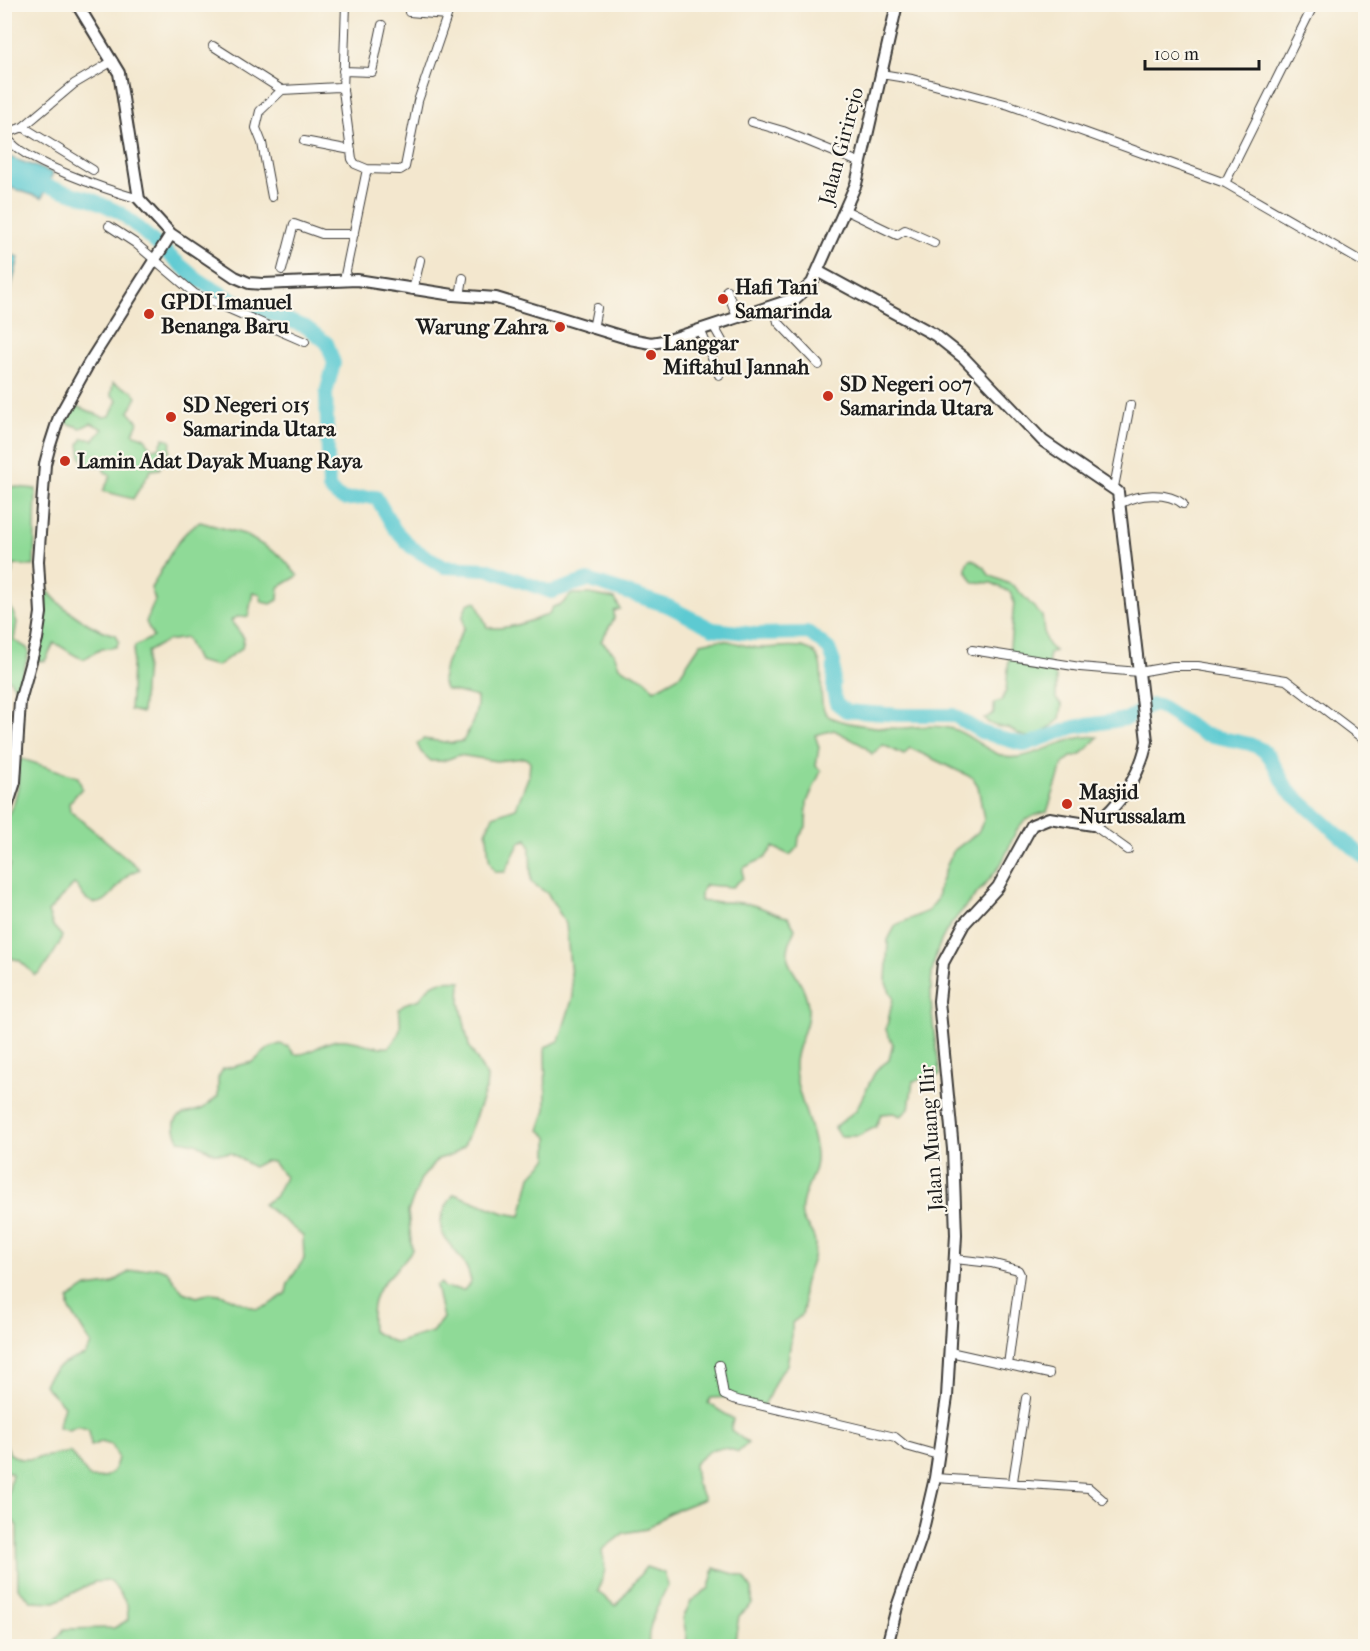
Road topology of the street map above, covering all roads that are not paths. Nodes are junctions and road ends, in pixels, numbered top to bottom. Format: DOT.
graph roads {
  1 [pos="77,4"];
  2 [pos="346,4"];
  3 [pos="451,4"];
  4 [pos="897,4"];
  5 [pos="1314,4"];
  6 [pos="409,12"];
  7 [pos="447,15"];
  8 [pos="382,25"];
  9 [pos="213,46"];
  10 [pos="113,61"];
  11 [pos="343,71"];
  12 [pos="881,74"];
  13 [pos="282,90"];
  14 [pos="343,90"];
  15 [pos="752,122"];
  16 [pos="23,127"];
  17 [pos="304,141"];
  18 [pos="351,150"];
  19 [pos="861,163"];
  20 [pos="367,169"];
  21 [pos="93,170"];
  22 [pos="1225,183"];
  23 [pos="272,197"];
  24 [pos="139,199"];
  25 [pos="845,210"];
  26 [pos="109,226"];
  27 [pos="354,234"];
  28 [pos="168,238"];
  29 [pos="934,243"];
  30 [pos="154,260"];
  31 [pos="420,260"];
  32 [pos="1365,264"];
  33 [pos="282,270"];
  34 [pos="819,272"];
  35 [pos="463,278"];
  36 [pos="344,280"];
  37 [pos="413,290"];
  38 [pos="727,290"];
  39 [pos="460,296"];
  40 [pos="774,305"];
  41 [pos="597,308"];
  42 [pos="737,317"];
  43 [pos="713,325"];
  44 [pos="593,329"];
  45 [pos="700,329"];
  46 [pos="722,341"];
  47 [pos="306,342"];
  48 [pos="819,365"];
  49 [pos="718,375"];
  50 [pos="1130,405"];
  51 [pos="1114,487"];
  52 [pos="1121,503"];
  53 [pos="1183,504"];
  54 [pos="972,650"];
  55 [pos="1139,673"];
  56 [pos="1365,741"];
  57 [pos="4,816"];
  58 [pos="1093,825"];
  59 [pos="1128,850"];
  60 [pos="955,1259"];
  61 [pos="950,1352"];
  62 [pos="719,1365"];
  63 [pos="1008,1365"];
  64 [pos="1049,1374"];
  65 [pos="1026,1398"];
  66 [pos="938,1455"];
  67 [pos="934,1478"];
  68 [pos="1013,1481"];
  69 [pos="1103,1500"];
  70 [pos="887,1647"];
  1 -- 10 [label="main road"];
  2 -- 11 [label="street"];
  3 -- 7 [label="street"];
  4 -- 12 [label="main road, Jalan Girirejo"];
  5 -- 22 [label="street"];
  6 -- 7 [label="street"];
  7 -- 20 [label="street"];
  8 -- 11 [label="street"];
  9 -- 13 [label="street"];
  10 -- 16 [label="street"];
  10 -- 24 [label="main road"];
  11 -- 14 [label="street"];
  12 -- 19 [label="main road, Jalan Girirejo"];
  12 -- 22 [label="street"];
  13 -- 14 [label="street"];
  13 -- 23 [label="street"];
  14 -- 18 [label="street"];
  15 -- 19 [label="street"];
  16 -- 21 [label="street"];
  16 -- 24 [label="street"];
  17 -- 18 [label="street"];
  18 -- 20 [label="street"];
  19 -- 25 [label="main road, Jalan Girirejo"];
  20 -- 27 [label="street"];
  22 -- 32 [label="street"];
  24 -- 28 [label="main road, Jalan Girirejo"];
  25 -- 29 [label="street"];
  25 -- 34 [label="main road, Jalan Girirejo"];
  26 -- 30 [label="street"];
  27 -- 33 [label="street"];
  27 -- 36 [label="street"];
  28 -- 30 [label="main road"];
  28 -- 36 [label="main road, Jalan Girirejo"];
  30 -- 47 [label="street"];
  30 -- 57 [label="main road"];
  31 -- 37 [label="street"];
  34 -- 40 [label="main road, Jalan Girirejo"];
  34 -- 51 [label="main road"];
  35 -- 39 [label="street"];
  36 -- 37 [label="main road, Jalan Girirejo"];
  37 -- 39 [label="main road, Jalan Girirejo"];
  38 -- 42 [label="street"];
  39 -- 44 [label="main road, Jalan Girirejo"];
  40 -- 42 [label="main road, Jalan Girirejo"];
  40 -- 48 [label="street"];
  41 -- 44 [label="street"];
  42 -- 43 [label="main road, Jalan Girirejo"];
  43 -- 45 [label="main road, Jalan Girirejo"];
  43 -- 46 [label="street"];
  44 -- 45 [label="main road, Jalan Girirejo"];
  45 -- 49 [label="street"];
  50 -- 51 [label="street"];
  51 -- 52 [label="main road"];
  52 -- 53 [label="street"];
  52 -- 55 [label="main road"];
  54 -- 55 [label="street"];
  55 -- 56 [label="street"];
  55 -- 58 [label="main road"];
  58 -- 59 [label="street"];
  58 -- 60 [label="main road, Jalan Muang Ilir"];
  60 -- 61 [label="main road, Jalan Muang Ilir"];
  60 -- 63 [label="street"];
  61 -- 63 [label="street"];
  61 -- 66 [label="main road, Jalan Muang Ilir"];
  62 -- 66 [label="street"];
  63 -- 64 [label="street"];
  65 -- 68 [label="street"];
  66 -- 67 [label="main road, Jalan Muang Ilir"];
  67 -- 68 [label="street"];
  67 -- 70 [label="main road, Jalan Muang Ilir"];
  68 -- 69 [label="street"];
}
